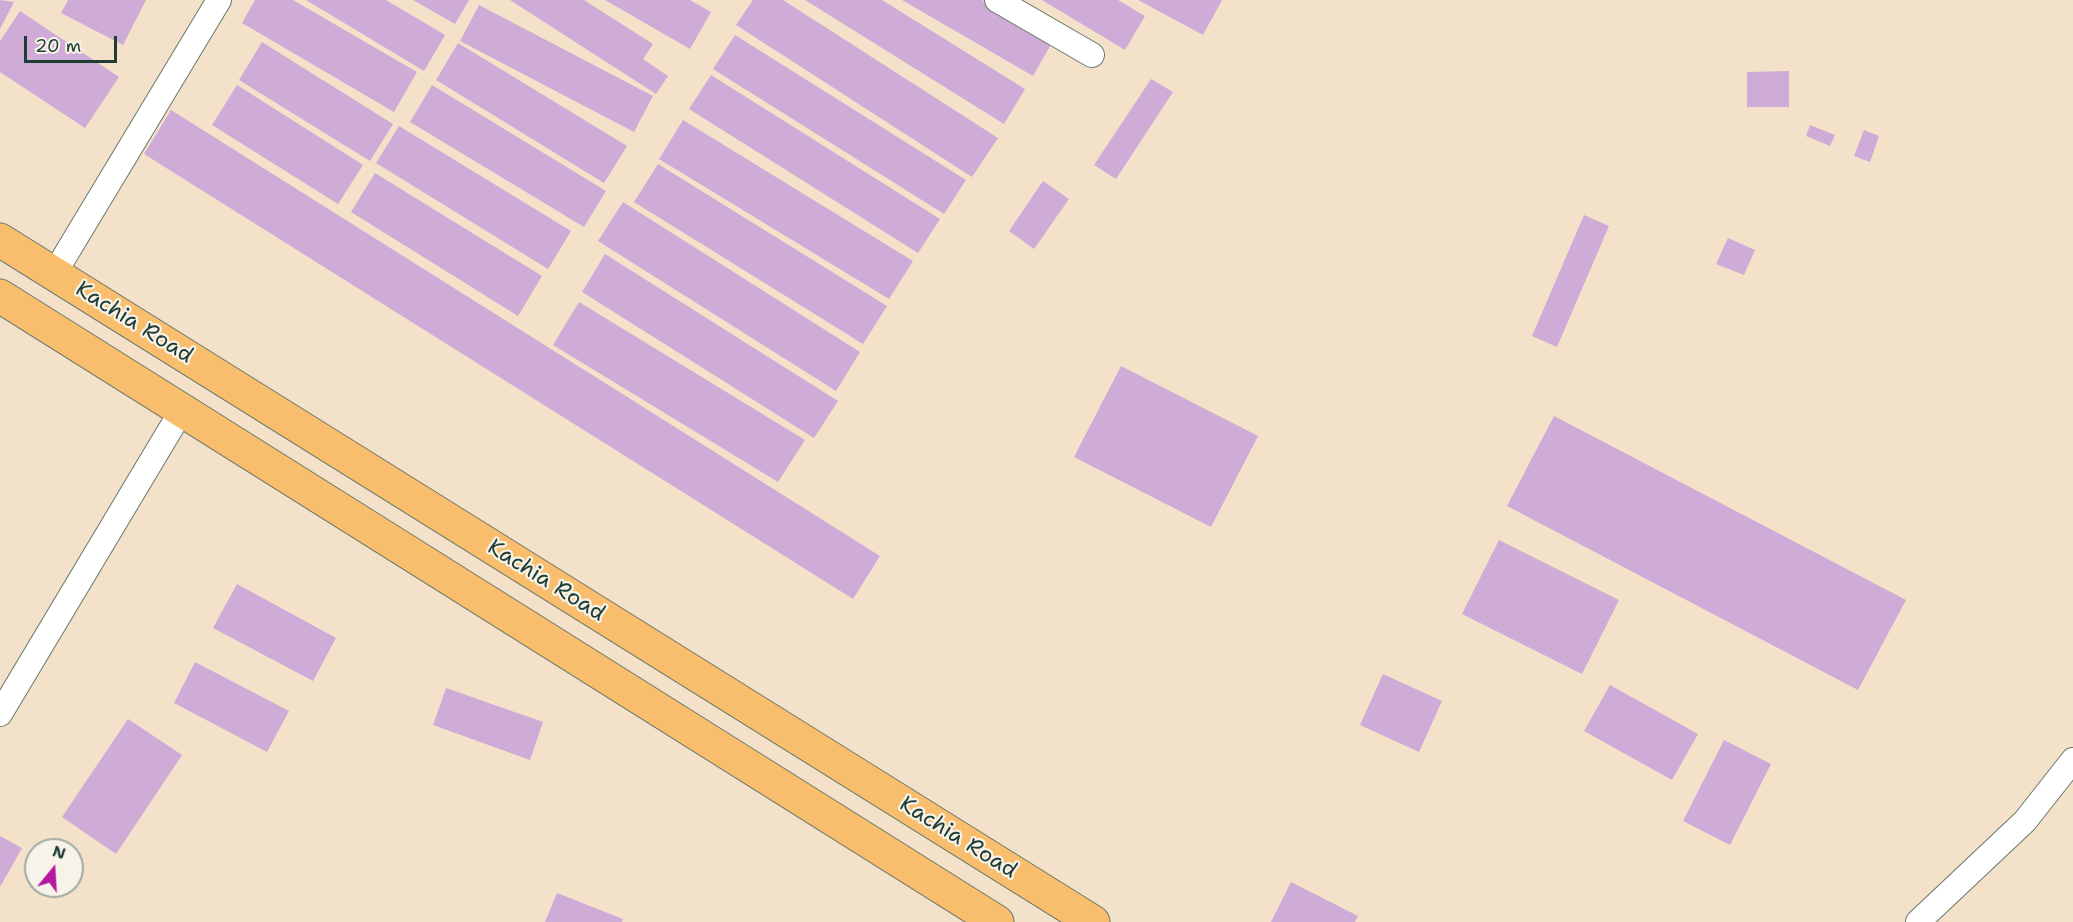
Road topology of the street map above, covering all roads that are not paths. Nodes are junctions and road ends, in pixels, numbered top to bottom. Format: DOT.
graph roads {
  1 [pos="219,0"];
  2 [pos="997,0"];
  3 [pos="1092,55"];
  4 [pos="0,240"];
  5 [pos="54,274"];
  6 [pos="0,296"];
  7 [pos="182,410"];
  8 [pos="0,714"];
  9 [pos="2073,760"];
  10 [pos="997,922"];
  11 [pos="1092,922"];
  12 [pos="1918,922"];
  1 -- 5 [label="street"];
  2 -- 3 [label="street"];
  4 -- 5 [label="highway, Kachia Road"];
  5 -- 11 [label="highway, Kachia Road"];
  6 -- 7 [label="highway"];
  7 -- 8 [label="street"];
  7 -- 10 [label="highway"];
  9 -- 12 [label="street"];
}
